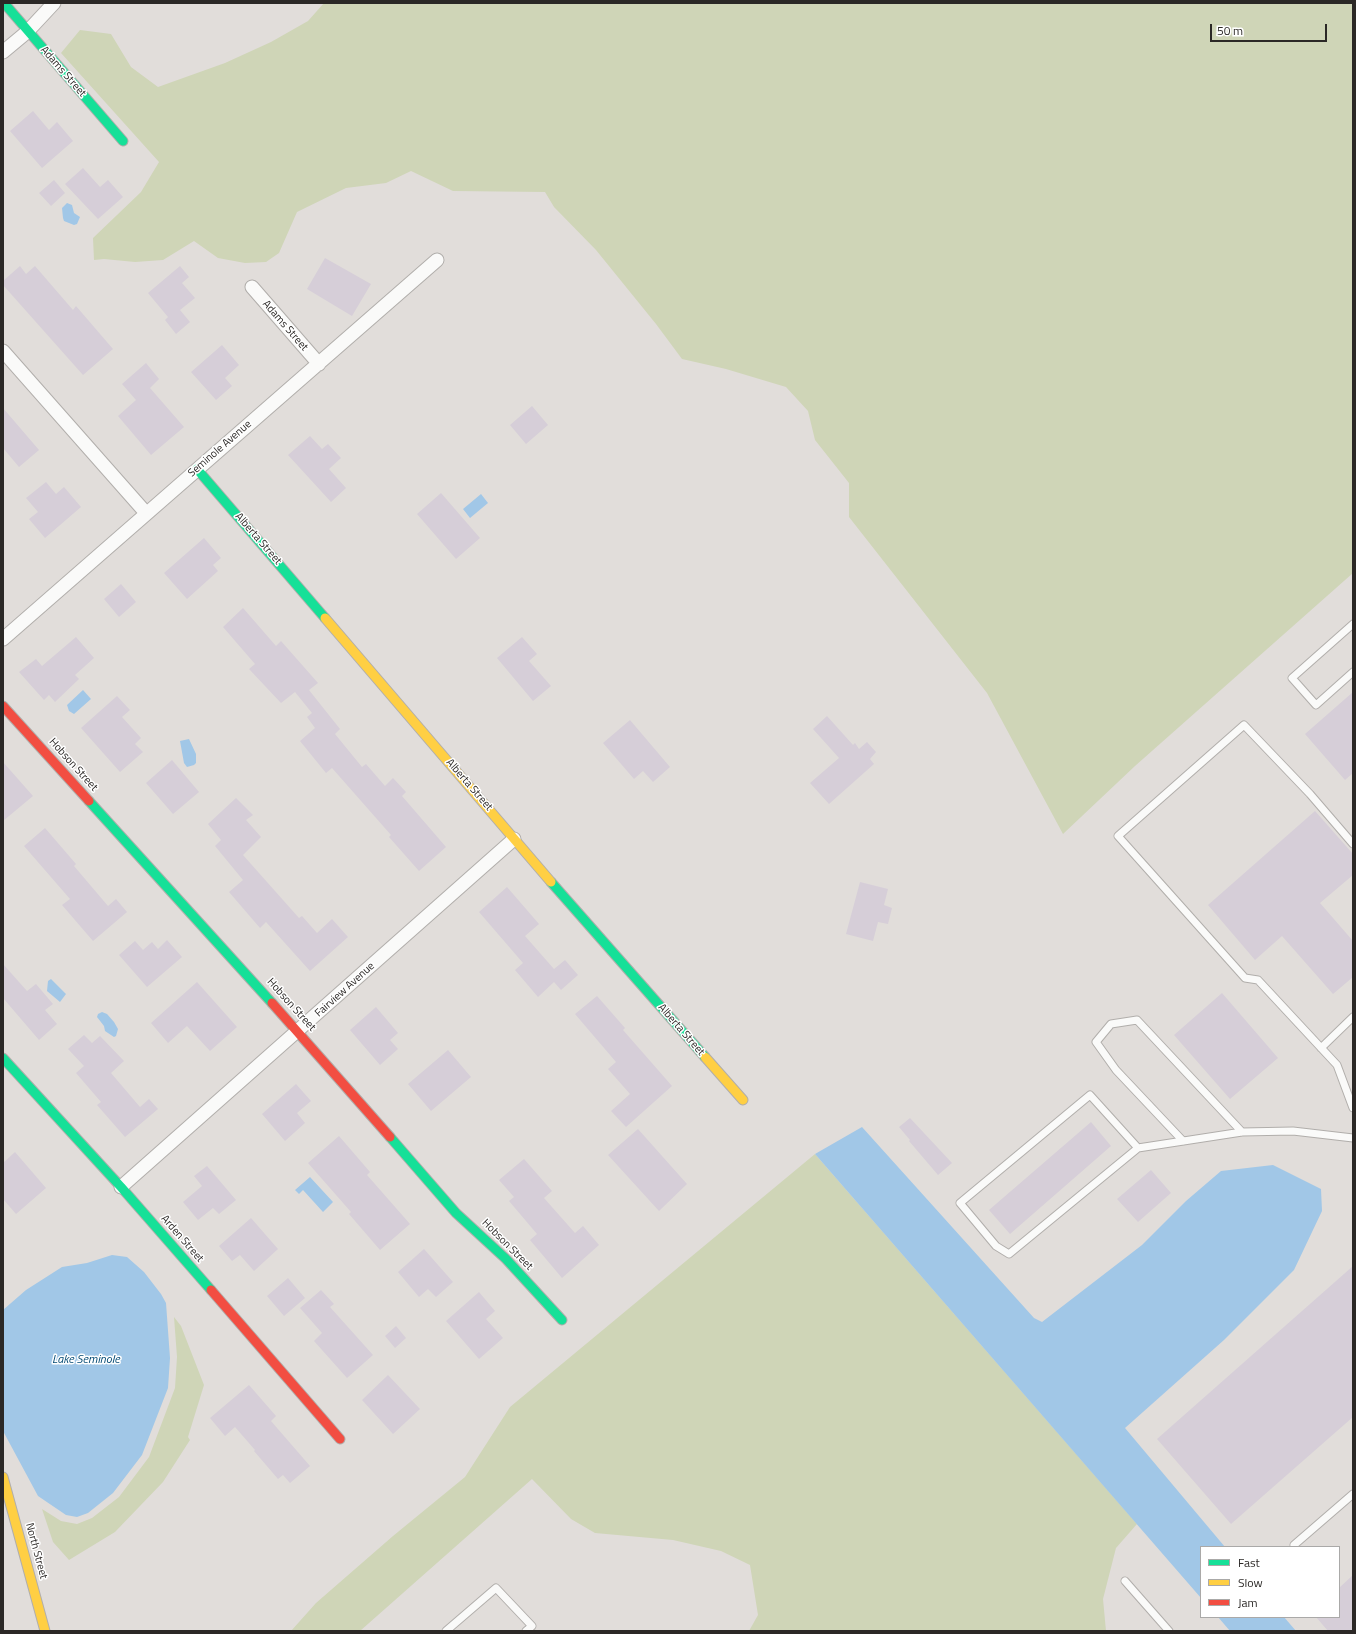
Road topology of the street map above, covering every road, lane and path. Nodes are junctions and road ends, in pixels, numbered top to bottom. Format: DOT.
graph roads {
  1 [pos="4,3"];
  2 [pos="54,3"];
  3 [pos="27,32"];
  4 [pos="3,52"];
  5 [pos="123,141"];
  6 [pos="437,260"];
  7 [pos="252,288"];
  8 [pos="3,351"];
  9 [pos="319,364"];
  10 [pos="197,469"];
  11 [pos="146,513"];
  12 [pos="1353,624"];
  13 [pos="3,639"];
  14 [pos="1353,672"];
  15 [pos="3,706"];
  16 [pos="514,839"];
  17 [pos="1353,844"];
  18 [pos="1353,1017"];
  19 [pos="298,1031"];
  20 [pos="1321,1048"];
  21 [pos="3,1058"];
  22 [pos="743,1100"];
  23 [pos="1353,1108"];
  24 [pos="1242,1132"];
  25 [pos="1353,1138"];
  26 [pos="1183,1141"];
  27 [pos="1138,1148"];
  28 [pos="121,1187"];
  29 [pos="562,1320"];
  30 [pos="340,1439"];
  31 [pos="3,1477"];
  32 [pos="1353,1494"];
  33 [pos="1294,1545"];
  34 [pos="1125,1581"];
  35 [pos="529,1628"];
  36 [pos="45,1631"];
  37 [pos="446,1631"];
  38 [pos="538,1631"];
  39 [pos="1169,1631"];
  1 -- 3 [label="street, Adams Street"];
  2 -- 3 [label="street"];
  3 -- 4 [label="street"];
  3 -- 5 [label="street, Adams Street"];
  6 -- 9 [label="street, Seminole Avenue"];
  7 -- 9 [label="street, Adams Street"];
  8 -- 11 [label="street"];
  9 -- 10 [label="street, Seminole Avenue"];
  10 -- 11 [label="street, Seminole Avenue"];
  10 -- 16 [label="street, Alberta Street"];
  11 -- 13 [label="street, Seminole Avenue"];
  12 -- 14 [label="lane"];
  15 -- 19 [label="street, Hobson Street"];
  16 -- 19 [label="street, Fairview Avenue"];
  16 -- 22 [label="street, Alberta Street"];
  17 -- 20 [label="lane"];
  18 -- 20 [label="lane"];
  19 -- 28 [label="street, Fairview Avenue"];
  19 -- 29 [label="street, Hobson Street"];
  20 -- 23 [label="lane"];
  21 -- 28 [label="street, Arden Street"];
  24 -- 25 [label="lane"];
  24 -- 26 [label="lane"];
  24 -- 26 [label="lane"];
  26 -- 27 [label="lane"];
  27 -- 27 [label="lane"];
  28 -- 30 [label="street, Arden Street"];
  31 -- 36 [label="street, North Street"];
  32 -- 33 [label="lane"];
  34 -- 39 [label="lane"];
  35 -- 37 [label="lane"];
  35 -- 38 [label="lane"];
}
